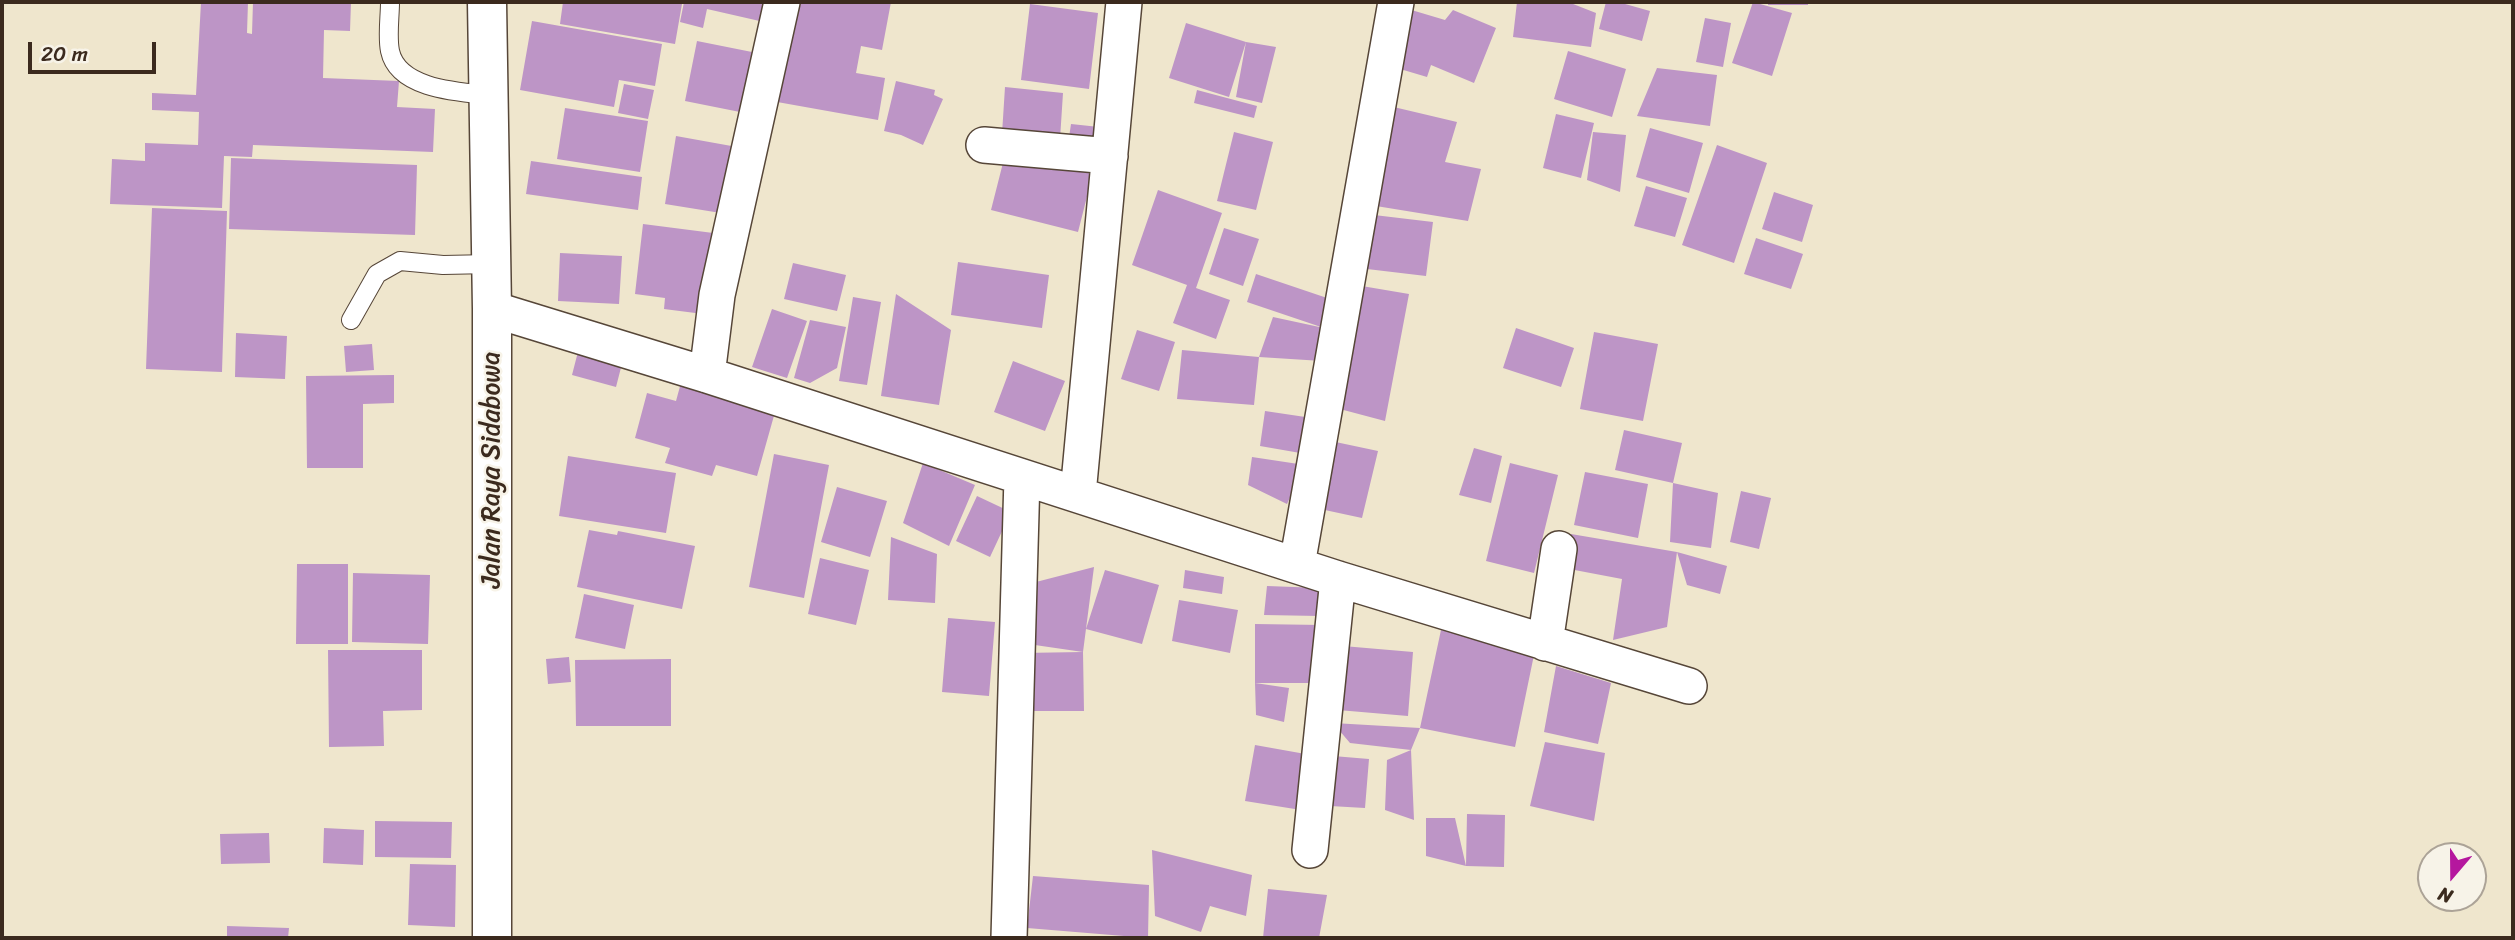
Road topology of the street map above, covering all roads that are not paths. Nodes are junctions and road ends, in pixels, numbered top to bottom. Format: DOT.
graph roads {
  1 [pos="390,2"];
  2 [pos="487,2"];
  3 [pos="782,2"];
  4 [pos="1124,2"];
  5 [pos="1391,4"];
  6 [pos="489,94"];
  7 [pos="984,145"];
  8 [pos="1110,156"];
  9 [pos="491,264"];
  10 [pos="492,309"];
  11 [pos="351,320"];
  12 [pos="707,375"];
  13 [pos="1022,477"];
  14 [pos="1078,494"];
  15 [pos="1559,549"];
  16 [pos="1297,565"];
  17 [pos="1338,579"];
  18 [pos="1545,643"];
  19 [pos="1689,686"];
  20 [pos="1310,850"];
  21 [pos="492,938"];
  22 [pos="1009,938"];
  1 -- 6 [label="lane"];
  2 -- 6 [label="highway, Jalan Raya Sidabowa"];
  3 -- 12 [label="street"];
  4 -- 8 [label="street"];
  5 -- 16 [label="street"];
  6 -- 9 [label="highway, Jalan Raya Sidabowa"];
  7 -- 8 [label="street"];
  8 -- 14 [label="street"];
  9 -- 10 [label="highway, Jalan Raya Sidabowa"];
  9 -- 11 [label="lane"];
  10 -- 12 [label="street"];
  10 -- 21 [label="highway, Jalan Raya Sidabowa"];
  12 -- 13 [label="street"];
  13 -- 14 [label="street"];
  13 -- 22 [label="street"];
  14 -- 16 [label="street"];
  15 -- 18 [label="street"];
  16 -- 17 [label="street"];
  17 -- 18 [label="street"];
  17 -- 20 [label="street"];
  18 -- 19 [label="street"];
}
